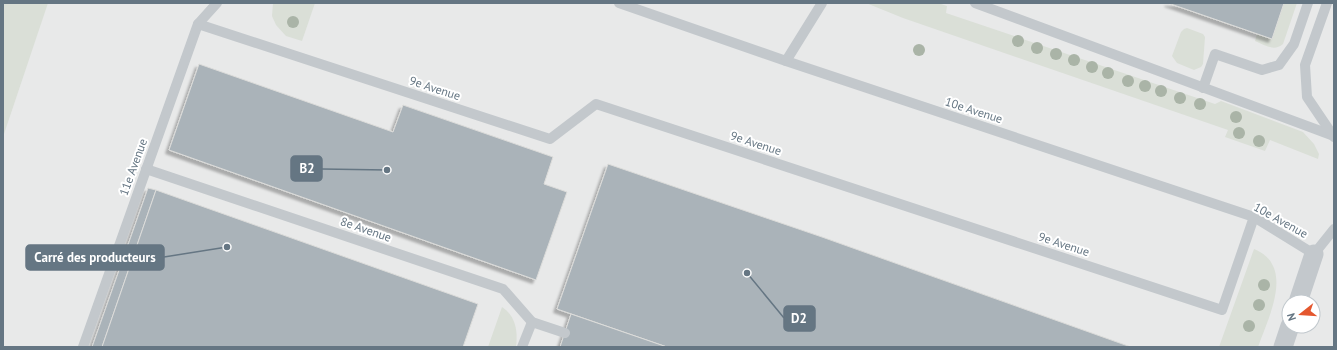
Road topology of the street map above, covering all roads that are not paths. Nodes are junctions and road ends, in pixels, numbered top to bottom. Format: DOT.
graph roads {
  1 [pos="217,3"];
  2 [pos="619,3"];
  3 [pos="822,3"];
  4 [pos="975,3"];
  5 [pos="1308,3"];
  6 [pos="1327,3"];
  7 [pos="198,24"];
  8 [pos="786,61"];
  9 [pos="1203,88"];
  10 [pos="1334,137"];
  11 [pos="146,169"];
  12 [pos="1254,217"];
  13 [pos="1334,229"];
  14 [pos="1314,254"];
  15 [pos="1301,294"];
  16 [pos="532,322"];
  17 [pos="565,333"];
  18 [pos="1287,334"];
  19 [pos="83,347"];
  20 [pos="522,347"];
  21 [pos="1283,347"];
  1 -- 7 [label="lane, 11e Avenue"];
  2 -- 8 [label="lane, 10e Avenue"];
  3 -- 8 [label="lane"];
  4 -- 9 [label="lane"];
  5 -- 9 [label="lane"];
  6 -- 10 [label="lane"];
  7 -- 11 [label="lane, 11e Avenue"];
  7 -- 12 [label="lane, 9e Avenue"];
  8 -- 12 [label="lane, 10e Avenue"];
  9 -- 10 [label="lane"];
  11 -- 16 [label="lane, 8e Avenue"];
  11 -- 19 [label="lane, 11e Avenue"];
  12 -- 14 [label="lane, 10e Avenue"];
  13 -- 14 [label="lane"];
  14 -- 15 [label="street"];
  16 -- 17 [label="lane"];
  16 -- 20 [label="lane"];
  18 -- 21 [label="street"];
}
